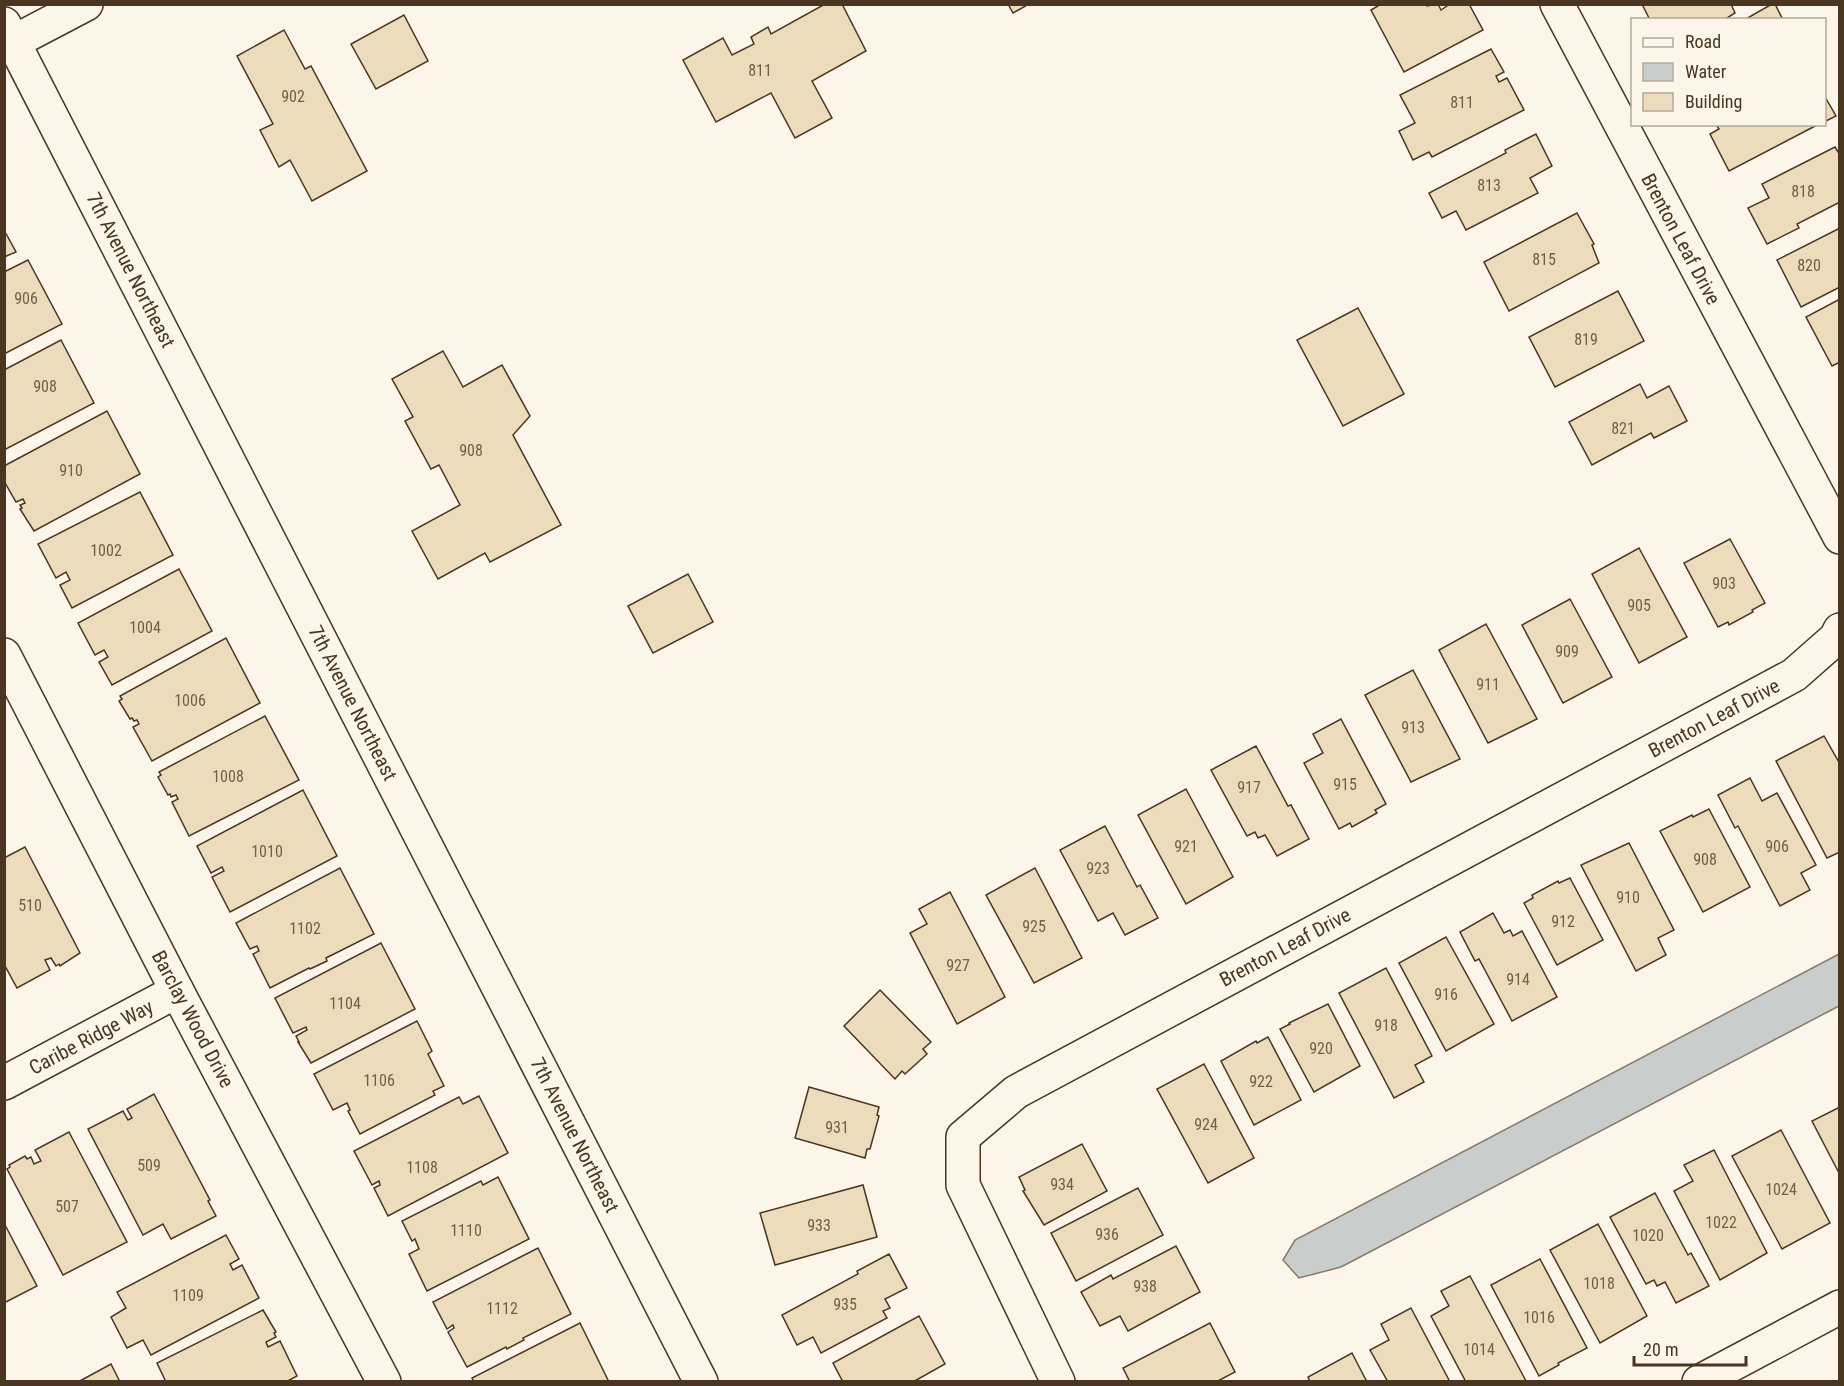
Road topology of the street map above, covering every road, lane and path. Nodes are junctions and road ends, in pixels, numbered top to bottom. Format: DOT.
graph roads {
  1 [pos="86,4"];
  2 [pos="1557,4"];
  3 [pos="8,38"];
  4 [pos="1839,537"];
  5 [pos="1839,630"];
  6 [pos="4,655"];
  7 [pos="177,991"];
  8 [pos="4,1083"];
  9 [pos="1839,1307"];
  10 [pos="384,1382"];
  11 [pos="701,1382"];
  12 [pos="1058,1382"];
  13 [pos="1699,1382"];
  1 -- 3 [label="street"];
  2 -- 4 [label="street, Brenton Leaf Drive"];
  3 -- 11 [label="street, 7th Avenue Northeast"];
  5 -- 12 [label="street, Brenton Leaf Drive"];
  6 -- 7 [label="street, Barclay Wood Drive"];
  7 -- 8 [label="street, Caribe Ridge Way"];
  7 -- 10 [label="street, Barclay Wood Drive"];
  9 -- 13 [label="street"];
}
